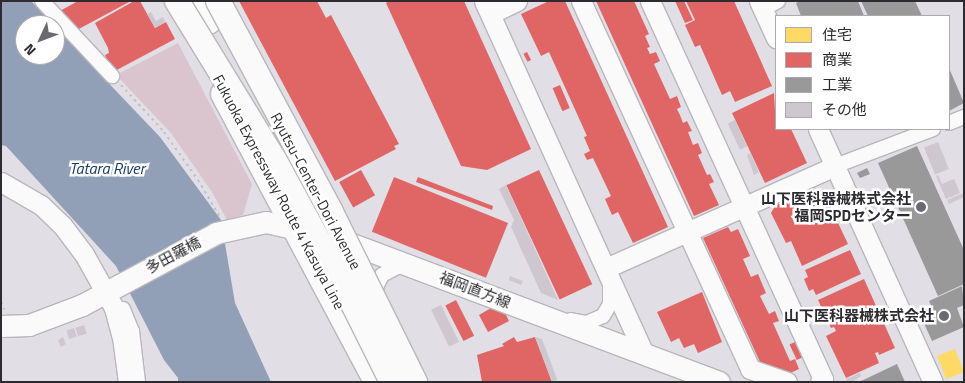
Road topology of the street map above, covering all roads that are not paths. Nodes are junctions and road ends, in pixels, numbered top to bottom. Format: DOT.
graph roads {
  1 [pos="42,1"];
  2 [pos="172,1"];
  3 [pos="178,1"];
  4 [pos="197,1"];
  5 [pos="217,1"];
  6 [pos="517,1"];
  7 [pos="581,1"];
  8 [pos="650,1"];
  9 [pos="767,4"];
  10 [pos="487,7"];
  11 [pos="775,34"];
  12 [pos="112,76"];
  13 [pos="964,117"];
  14 [pos="950,123"];
  15 [pos="818,130"];
  16 [pos="931,130"];
  17 [pos="835,166"];
  18 [pos="1,182"];
  19 [pos="744,205"];
  20 [pos="293,227"];
  21 [pos="226,230"];
  22 [pos="686,231"];
  23 [pos="340,239"];
  24 [pos="415,267"];
  25 [pos="606,268"];
  26 [pos="367,285"];
  27 [pos="114,287"];
  28 [pos="123,309"];
  29 [pos="543,316"];
  30 [pos="1,326"];
  31 [pos="391,334"];
  32 [pos="644,353"];
  33 [pos="128,382"];
  34 [pos="138,382"];
  35 [pos="376,382"];
  36 [pos="382,382"];
  37 [pos="392,382"];
  38 [pos="416,382"];
  39 [pos="719,382"];
  40 [pos="787,382"];
  41 [pos="820,382"];
  42 [pos="933,382"];
  1 -- 12 [label="street"];
  2 -- 20 [label="highway"];
  3 -- 36 [label="highway, Fukuoka Expressway Route 4 Kasuya Line, bridge"];
  3 -- 37 [label="highway, bridge"];
  4 -- 26 [label="highway, bridge"];
  5 -- 23 [label="highway, Ryutsu-Center-Dori Avenue"];
  5 -- 26 [label="highway, bridge"];
  6 -- 10 [label="street"];
  7 -- 22 [label="street"];
  8 -- 19 [label="street"];
  9 -- 11 [label="street"];
  10 -- 25 [label="street"];
  13 -- 14 [label="street"];
  15 -- 17 [label="street"];
  16 -- 17 [label="street"];
  17 -- 19 [label="street"];
  17 -- 42 [label="street"];
  18 -- 27 [label="street"];
  19 -- 22 [label="street"];
  19 -- 41 [label="street"];
  20 -- 21 [label="main road, 福岡直方線"];
  20 -- 23 [label="main road, 福岡直方線"];
  20 -- 35 [label="highway"];
  21 -- 27 [label="main road, 多田羅橋"];
  22 -- 25 [label="street"];
  22 -- 40 [label="street"];
  23 -- 24 [label="main road, 福岡直方線"];
  23 -- 31 [label="highway, Ryutsu-Center-Dori Avenue"];
  24 -- 29 [label="main road, 福岡直方線"];
  24 -- 31 [label="street"];
  25 -- 29 [label="street"];
  25 -- 32 [label="street"];
  26 -- 38 [label="highway, bridge"];
  27 -- 30 [label="main road"];
  27 -- 33 [label="street"];
  28 -- 34 [label="street"];
  29 -- 32 [label="main road, 福岡直方線"];
  31 -- 38 [label="highway, Ryutsu-Center-Dori Avenue"];
  32 -- 39 [label="main road, 福岡直方線"];
}
